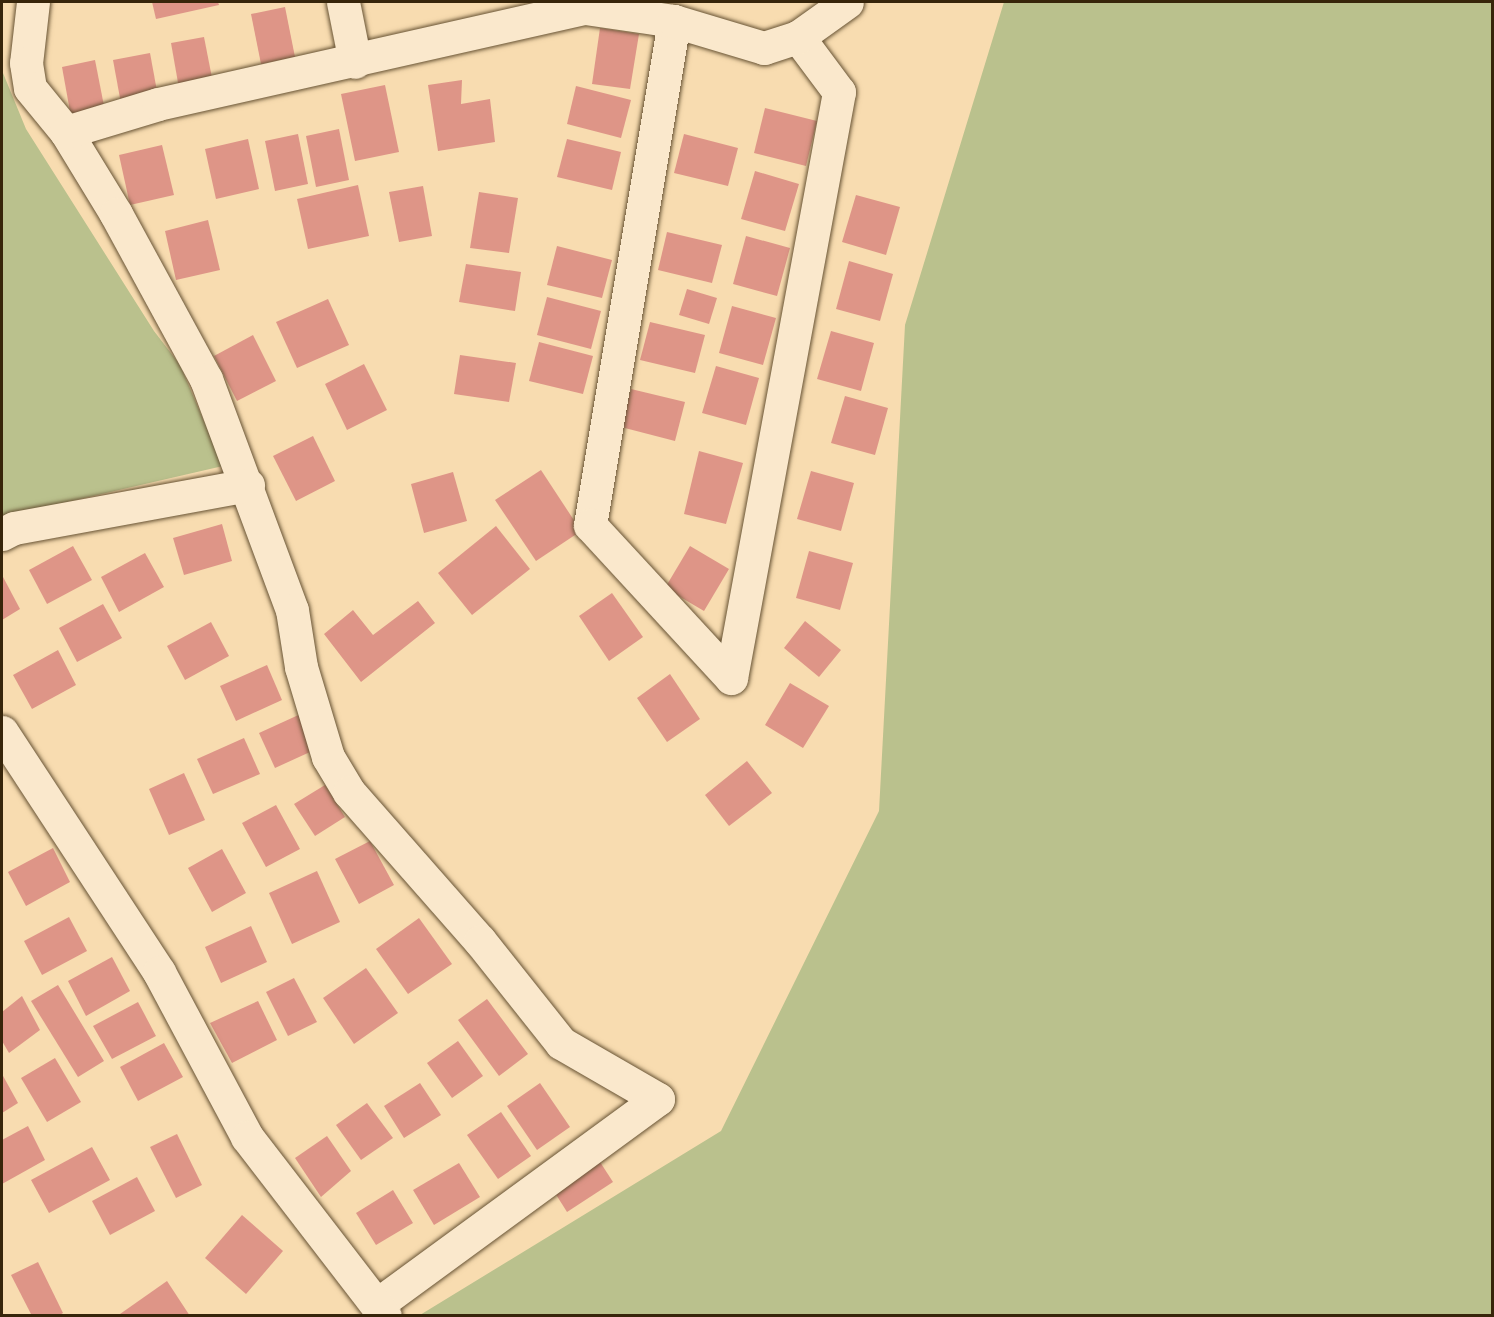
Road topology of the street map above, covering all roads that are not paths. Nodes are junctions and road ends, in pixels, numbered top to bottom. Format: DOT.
graph roads {
  1 [pos="33,2"];
  2 [pos="343,2"];
  3 [pos="847,2"];
  4 [pos="674,21"];
  5 [pos="798,38"];
  6 [pos="355,62"];
  7 [pos="66,132"];
  8 [pos="248,485"];
  9 [pos="2,534"];
  10 [pos="2,732"];
  11 [pos="381,1310"];
  1 -- 7 [label="street"];
  2 -- 6 [label="street"];
  3 -- 5 [label="street"];
  4 -- 5 [label="street"];
  4 -- 5 [label="street"];
  4 -- 6 [label="street"];
  6 -- 7 [label="street"];
  7 -- 8 [label="street"];
  8 -- 9 [label="street"];
  8 -- 11 [label="street"];
  10 -- 11 [label="street"];
}
